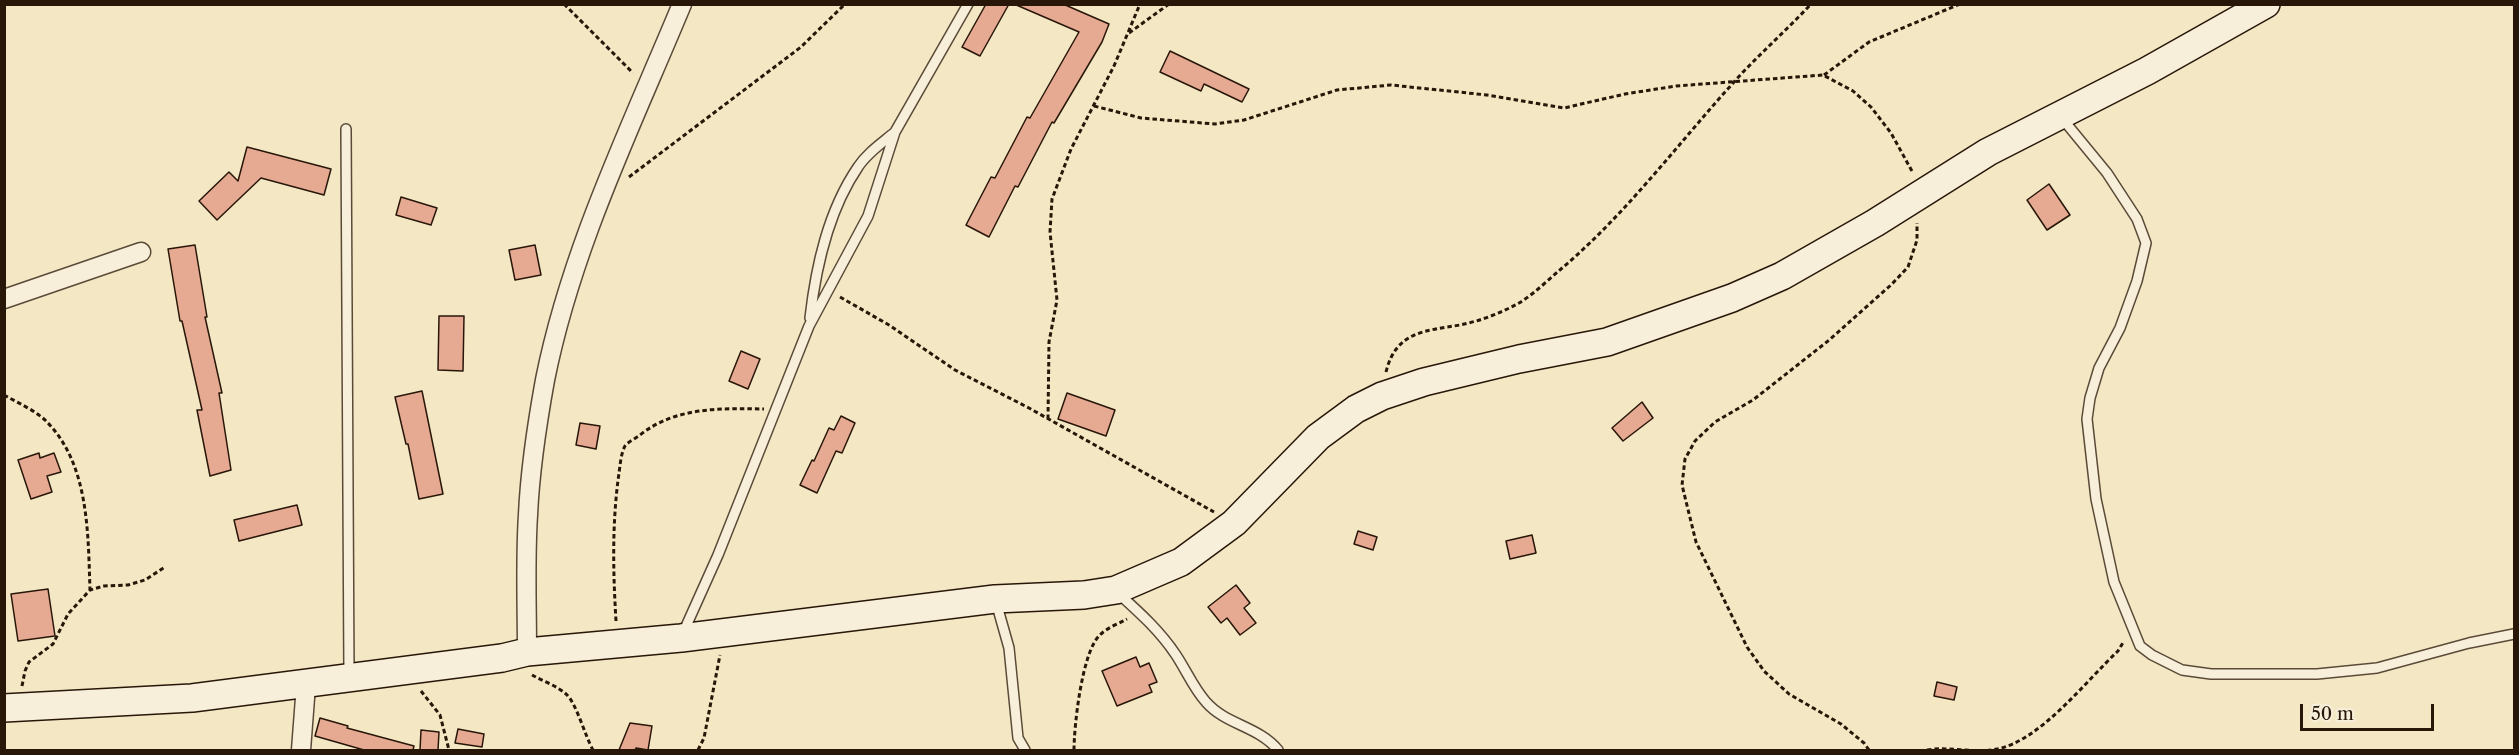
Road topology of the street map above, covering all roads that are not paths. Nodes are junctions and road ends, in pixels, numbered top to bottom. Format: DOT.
graph roads {
  1 [pos="682,4"];
  2 [pos="968,4"];
  3 [pos="2266,4"];
  4 [pos="2060,115"];
  5 [pos="346,129"];
  6 [pos="895,132"];
  7 [pos="141,252"];
  8 [pos="4,299"];
  9 [pos="809,326"];
  10 [pos="1116,590"];
  11 [pos="995,599"];
  12 [pos="2514,634"];
  13 [pos="681,638"];
  14 [pos="514,655"];
  15 [pos="350,677"];
  16 [pos="306,685"];
  17 [pos="13,707"];
  18 [pos="301,750"];
  19 [pos="1025,750"];
  20 [pos="1278,750"];
  1 -- 14 [label="street"];
  2 -- 6 [label="lane"];
  3 -- 4 [label="main road"];
  4 -- 10 [label="main road"];
  4 -- 12 [label="lane"];
  5 -- 15 [label="lane"];
  6 -- 9 [label="lane"];
  6 -- 9 [label="lane"];
  7 -- 8 [label="street"];
  9 -- 13 [label="lane"];
  10 -- 11 [label="main road"];
  10 -- 20 [label="lane"];
  11 -- 13 [label="main road"];
  11 -- 19 [label="lane"];
  13 -- 14 [label="main road"];
  14 -- 15 [label="main road"];
  15 -- 16 [label="main road"];
  16 -- 17 [label="main road"];
  16 -- 18 [label="street"];
}
